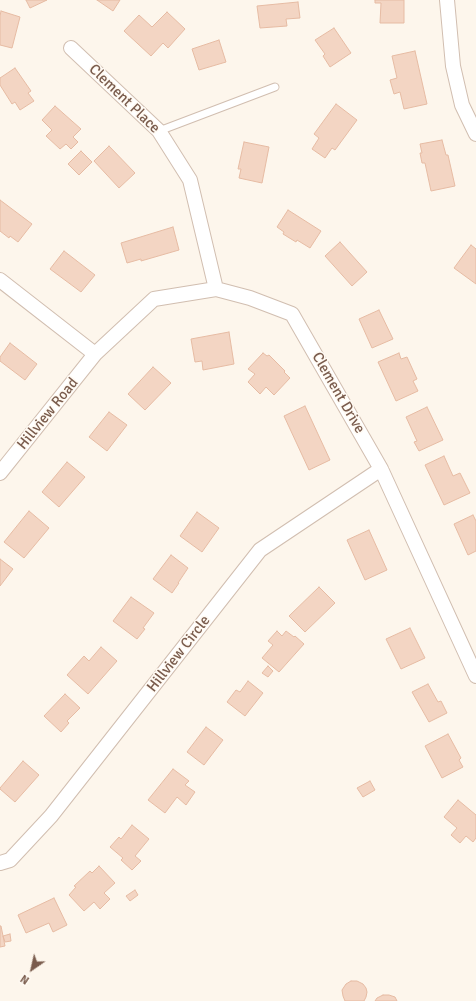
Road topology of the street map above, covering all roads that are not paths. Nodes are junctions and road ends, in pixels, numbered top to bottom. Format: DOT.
graph roads {
  1 [pos="447,0"];
  2 [pos="71,48"];
  3 [pos="275,87"];
  4 [pos="159,131"];
  5 [pos="476,134"];
  6 [pos="0,280"];
  7 [pos="216,289"];
  8 [pos="95,354"];
  9 [pos="381,469"];
  10 [pos="0,473"];
  11 [pos="476,676"];
  12 [pos="0,863"];
  1 -- 5 [label="street"];
  2 -- 4 [label="street, Clement Place"];
  3 -- 4 [label="lane"];
  4 -- 7 [label="street, Clement Place"];
  6 -- 8 [label="street"];
  7 -- 8 [label="street, Clement Drive"];
  7 -- 9 [label="street, Clement Drive"];
  8 -- 10 [label="street, Hillview Road"];
  9 -- 11 [label="street, Clement Drive"];
  9 -- 12 [label="street, Hillview Circle"];
}
